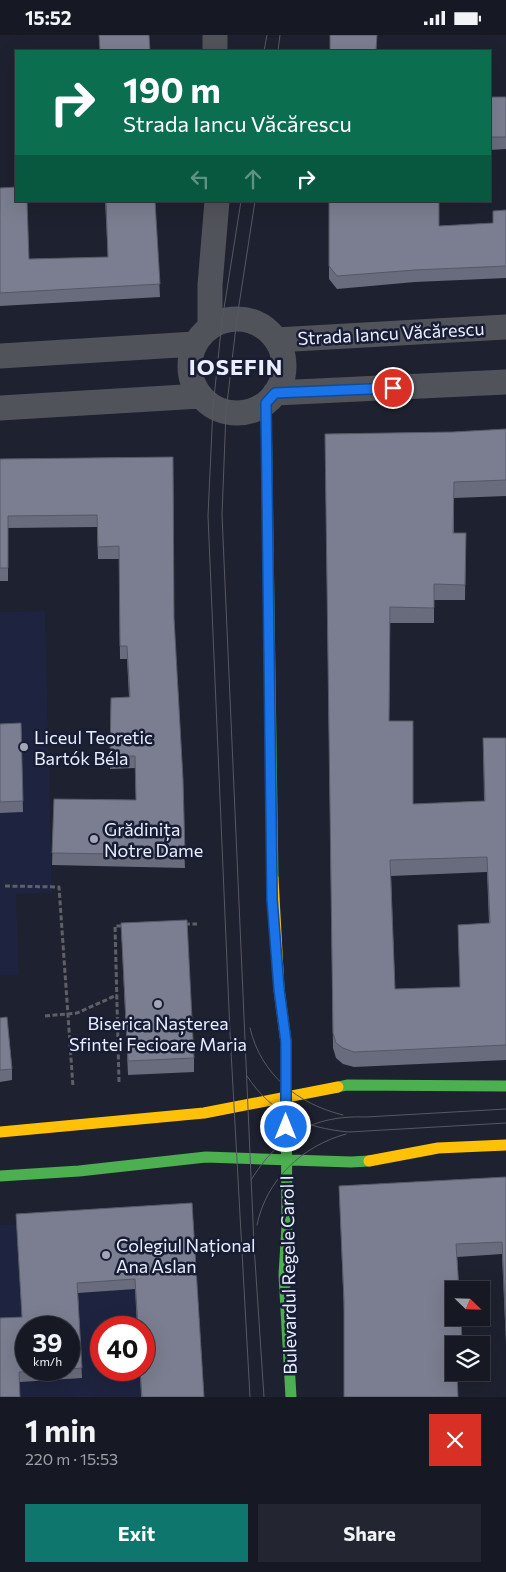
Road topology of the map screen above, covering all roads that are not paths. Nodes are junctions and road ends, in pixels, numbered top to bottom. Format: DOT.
graph roads {
  1 [pos="215,35"];
  2 [pos="215,50"];
  3 [pos="217,202"];
  4 [pos="506,327"];
  5 [pos="202,335"];
  6 [pos="276,340"];
  7 [pos="0,356"];
  8 [pos="506,382"];
  9 [pos="200,396"];
  10 [pos="271,398"];
  11 [pos="0,408"];
  12 [pos="506,1086"];
  13 [pos="286,1097"];
  14 [pos="0,1132"];
  15 [pos="506,1145"];
  16 [pos="287,1160"];
  17 [pos="0,1176"];
  18 [pos="291,1397"];
  1 -- 2 [label="street"];
  3 -- 5 [label="street"];
  4 -- 6 [label="street, Strada Iancu Văcărescu"];
  5 -- 6 [label="street"];
  5 -- 7 [label="street"];
  5 -- 9 [label="street"];
  6 -- 10 [label="street"];
  8 -- 10 [label="street"];
  9 -- 10 [label="street"];
  9 -- 11 [label="street"];
  10 -- 13 [label="main road, Bulevardul Regele Carol I"];
  12 -- 13 [label="main road"];
  13 -- 14 [label="main road"];
  13 -- 16 [label="main road, Bulevardul Regele Carol I"];
  15 -- 16 [label="main road"];
  16 -- 17 [label="main road"];
  16 -- 18 [label="main road, Bulevardul Regele Carol I"];
}
